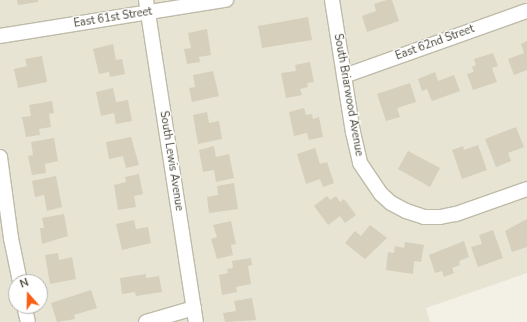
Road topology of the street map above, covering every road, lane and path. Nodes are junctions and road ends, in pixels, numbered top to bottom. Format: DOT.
graph roads {
  1 [pos="226,0"];
  2 [pos="332,0"];
  3 [pos="147,6"];
  4 [pos="527,11"];
  5 [pos="0,36"];
  6 [pos="344,76"];
  7 [pos="0,157"];
  8 [pos="527,189"];
  9 [pos="3,207"];
  10 [pos="18,274"];
  11 [pos="195,315"];
  12 [pos="146,322"];
  1 -- 3 [label="street, East 61st Street"];
  2 -- 6 [label="street, South Briarwood Avenue"];
  3 -- 5 [label="street, East 61st Street"];
  3 -- 11 [label="street, South Lewis Avenue"];
  4 -- 6 [label="street, East 62nd Street"];
  6 -- 8 [label="street, South Briarwood Avenue"];
  7 -- 9 [label="street"];
  9 -- 10 [label="street"];
  11 -- 12 [label="street"];
}
